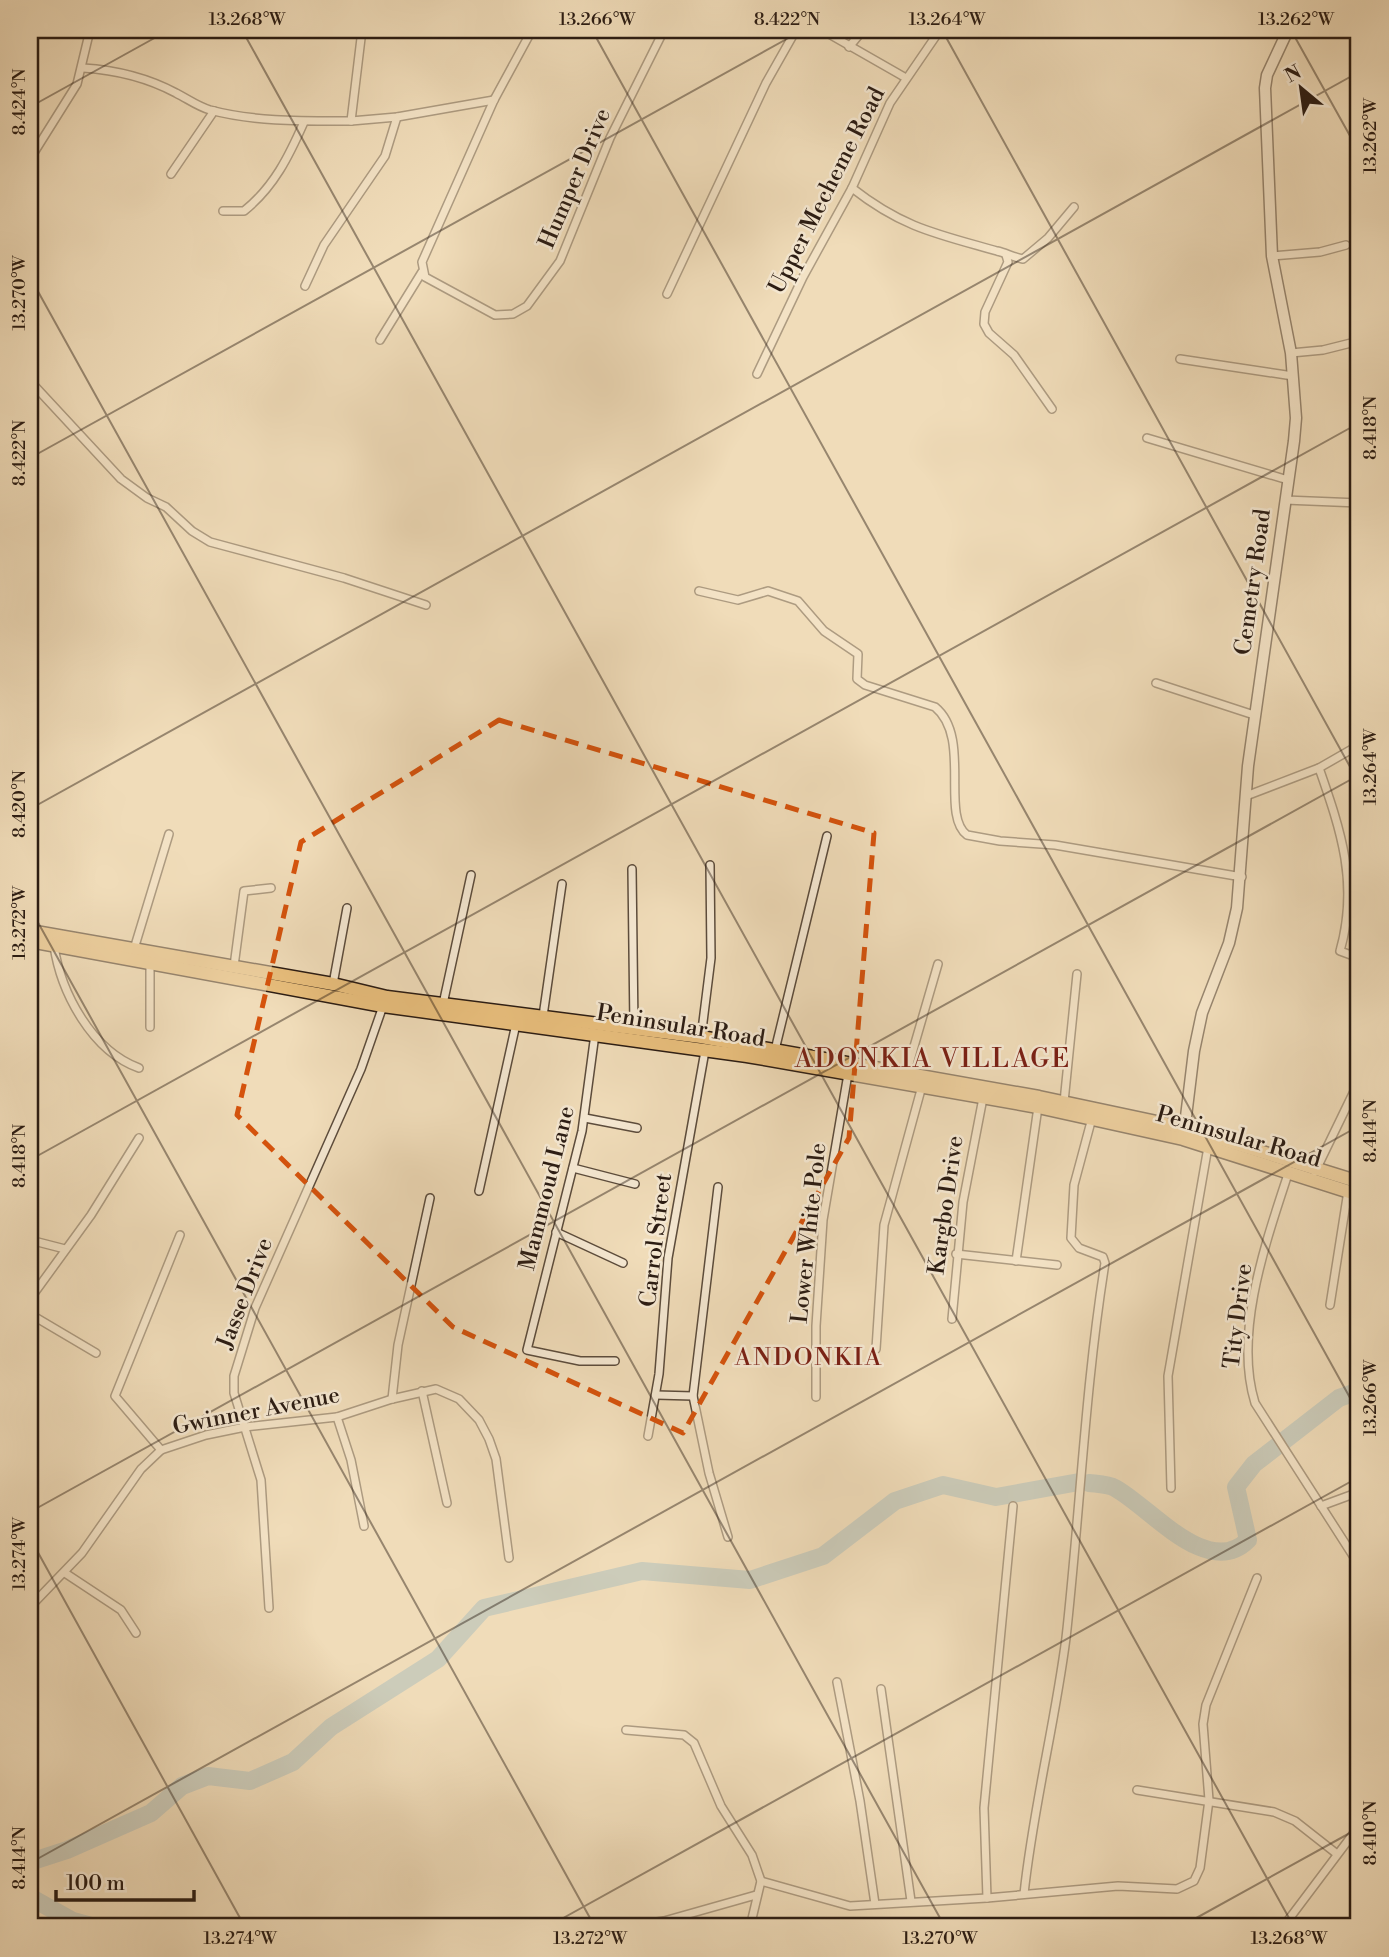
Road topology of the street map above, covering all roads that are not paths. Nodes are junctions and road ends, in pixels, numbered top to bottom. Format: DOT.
graph roads {
  1 [pos="90,30"];
  2 [pos="324,30"];
  3 [pos="383,30"];
  4 [pos="532,30"];
  5 [pos="664,30"];
  6 [pos="796,30"];
  7 [pos="822,30"];
  8 [pos="863,30"];
  9 [pos="940,30"];
  10 [pos="1288,30"];
  11 [pos="362,31"];
  12 [pos="849,47"];
  13 [pos="83,68"];
  14 [pos="906,78"];
  15 [pos="494,100"];
  16 [pos="214,111"];
  17 [pos="397,117"];
  18 [pos="351,121"];
  19 [pos="304,122"];
  20 [pos="30,159"];
  21 [pos="171,174"];
  22 [pos="852,188"];
  23 [pos="1074,207"];
  24 [pos="223,211"];
  25 [pos="1346,245"];
  26 [pos="1006,256"];
  27 [pos="1272,256"];
  28 [pos="422,272"];
  29 [pos="305,286"];
  30 [pos="667,294"];
  31 [pos="380,340"];
  32 [pos="1359,341"];
  33 [pos="1291,354"];
  34 [pos="1180,359"];
  35 [pos="757,374"];
  36 [pos="1293,376"];
  37 [pos="30,381"];
  38 [pos="1052,409"];
  39 [pos="1147,438"];
  40 [pos="1288,480"];
  41 [pos="1285,500"];
  42 [pos="1359,503"];
  43 [pos="699,591"];
  44 [pos="426,605"];
  45 [pos="1156,683"];
  46 [pos="1254,715"];
  47 [pos="1359,745"];
  48 [pos="1319,768"];
  49 [pos="1246,796"];
  50 [pos="169,834"];
  51 [pos="827,836"];
  52 [pos="710,865"];
  53 [pos="632,869"];
  54 [pos="471,875"];
  55 [pos="1241,877"];
  56 [pos="562,884"];
  57 [pos="271,888"];
  58 [pos="347,908"];
  59 [pos="30,931"];
  60 [pos="30,941"];
  61 [pos="54,946"];
  62 [pos="134,949"];
  63 [pos="1359,958"];
  64 [pos="150,962"];
  65 [pos="938,964"];
  66 [pos="234,966"];
  67 [pos="1077,974"];
  68 [pos="333,984"];
  69 [pos="443,1004"];
  70 [pos="383,1006"];
  71 [pos="543,1016"];
  72 [pos="517,1023"];
  73 [pos="150,1027"];
  74 [pos="634,1027"];
  75 [pos="596,1033"];
  76 [pos="702,1046"];
  77 [pos="775,1050"];
  78 [pos="139,1068"];
  79 [pos="848,1074"];
  80 [pos="906,1074"];
  81 [pos="1359,1081"];
  82 [pos="922,1086"];
  83 [pos="983,1098"];
  84 [pos="1063,1102"];
  85 [pos="1038,1107"];
  86 [pos="585,1118"];
  87 [pos="1092,1118"];
  88 [pos="637,1128"];
  89 [pos="1184,1133"];
  90 [pos="139,1138"];
  91 [pos="1208,1147"];
  92 [pos="573,1168"];
  93 [pos="1289,1170"];
  94 [pos="1315,1172"];
  95 [pos="1359,1182"];
  96 [pos="635,1184"];
  97 [pos="718,1187"];
  98 [pos="479,1191"];
  99 [pos="1353,1193"];
  100 [pos="430,1198"];
  101 [pos="556,1232"];
  102 [pos="180,1235"];
  103 [pos="30,1240"];
  104 [pos="65,1249"];
  105 [pos="956,1254"];
  106 [pos="1016,1261"];
  107 [pos="623,1263"];
  108 [pos="1057,1265"];
  109 [pos="30,1299"];
  110 [pos="1330,1305"];
  111 [pos="30,1314"];
  112 [pos="952,1319"];
  113 [pos="876,1349"];
  114 [pos="96,1353"];
  115 [pos="615,1361"];
  116 [pos="422,1391"];
  117 [pos="656,1395"];
  118 [pos="693,1396"];
  119 [pos="816,1397"];
  120 [pos="392,1399"];
  121 [pos="337,1417"];
  122 [pos="244,1427"];
  123 [pos="648,1436"];
  124 [pos="161,1450"];
  125 [pos="1171,1489"];
  126 [pos="1359,1492"];
  127 [pos="447,1503"];
  128 [pos="1013,1506"];
  129 [pos="1321,1506"];
  130 [pos="364,1526"];
  131 [pos="728,1537"];
  132 [pos="509,1558"];
  133 [pos="1359,1565"];
  134 [pos="65,1573"];
  135 [pos="1257,1578"];
  136 [pos="30,1606"];
  137 [pos="270,1608"];
  138 [pos="136,1633"];
  139 [pos="836,1682"];
  140 [pos="881,1689"];
  141 [pos="626,1730"];
  142 [pos="1137,1790"];
  143 [pos="1209,1800"];
  144 [pos="1359,1826"];
  145 [pos="1337,1854"];
  146 [pos="761,1881"];
  147 [pos="1024,1894"];
  148 [pos="756,1895"];
  149 [pos="987,1898"];
  150 [pos="911,1901"];
  151 [pos="875,1904"];
  152 [pos="620,1927"];
  153 [pos="750,1927"];
  154 [pos="1283,1927"];
  1 -- 13 [label="street"];
  2 -- 11 [label="street"];
  3 -- 11 [label="street"];
  4 -- 15 [label="street"];
  5 -- 28 [label="street, Humper Drive"];
  6 -- 30 [label="street"];
  7 -- 12 [label="street"];
  8 -- 12 [label="street"];
  9 -- 14 [label="street, Upper Mecheme Road"];
  10 -- 27 [label="street, Cemetry Road"];
  11 -- 18 [label="street"];
  12 -- 14 [label="street"];
  13 -- 16 [label="street"];
  13 -- 20 [label="street"];
  14 -- 22 [label="street, Upper Mecheme Road"];
  15 -- 17 [label="street"];
  15 -- 28 [label="street"];
  16 -- 19 [label="street"];
  16 -- 21 [label="street"];
  17 -- 18 [label="street"];
  17 -- 29 [label="street"];
  18 -- 19 [label="street"];
  19 -- 24 [label="street"];
  22 -- 26 [label="street"];
  22 -- 35 [label="street, Upper Mecheme Road"];
  23 -- 26 [label="street"];
  25 -- 27 [label="street"];
  26 -- 38 [label="street"];
  27 -- 33 [label="street, Cemetry Road"];
  28 -- 31 [label="street"];
  32 -- 33 [label="street"];
  33 -- 36 [label="street, Cemetry Road"];
  34 -- 36 [label="street"];
  36 -- 40 [label="street, Cemetry Road"];
  37 -- 44 [label="street"];
  39 -- 40 [label="street"];
  40 -- 41 [label="street, Cemetry Road"];
  41 -- 42 [label="street"];
  41 -- 46 [label="street, Cemetry Road"];
  43 -- 55 [label="street"];
  45 -- 46 [label="street"];
  46 -- 49 [label="street, Cemetry Road"];
  47 -- 48 [label="street"];
  48 -- 49 [label="street"];
  48 -- 63 [label="street"];
  49 -- 55 [label="street, Cemetry Road"];
  50 -- 62 [label="street"];
  51 -- 77 [label="street"];
  52 -- 76 [label="street, Carrol Street"];
  53 -- 74 [label="street"];
  54 -- 69 [label="street"];
  55 -- 89 [label="street, Cemetry Road"];
  56 -- 71 [label="street"];
  57 -- 66 [label="street"];
  58 -- 68 [label="street"];
  59 -- 62 [label="main road, Peninsular Road"];
  60 -- 61 [label="main road, Peninsular Road"];
  61 -- 64 [label="main road, Peninsular Road"];
  61 -- 78 [label="street"];
  62 -- 66 [label="main road, Peninsular Road"];
  64 -- 70 [label="main road, Peninsular Road"];
  64 -- 73 [label="street"];
  65 -- 80 [label="street"];
  66 -- 68 [label="main road, Peninsular Road"];
  67 -- 84 [label="street"];
  68 -- 69 [label="main road, Peninsular Road"];
  69 -- 71 [label="main road, Peninsular Road"];
  70 -- 72 [label="main road, Peninsular Road"];
  70 -- 122 [label="street, Jasse Drive"];
  71 -- 74 [label="main road, Peninsular Road"];
  72 -- 75 [label="main road, Peninsular Road"];
  72 -- 98 [label="street"];
  74 -- 76 [label="main road, Peninsular Road"];
  75 -- 76 [label="main road, Peninsular Road"];
  75 -- 86 [label="street, Mammoud Lane"];
  76 -- 77 [label="main road, Peninsular Road"];
  76 -- 79 [label="main road, Peninsular Road"];
  76 -- 117 [label="street, Carrol Street"];
  77 -- 80 [label="main road, Peninsular Road"];
  79 -- 82 [label="main road, Peninsular Road"];
  79 -- 119 [label="street, Lower White Pole"];
  80 -- 84 [label="main road, Peninsular Road"];
  81 -- 94 [label="street"];
  82 -- 83 [label="main road, Peninsular Road"];
  82 -- 113 [label="street"];
  83 -- 85 [label="main road, Peninsular Road"];
  83 -- 105 [label="street, Kargbo Drive"];
  84 -- 89 [label="main road, Peninsular Road"];
  85 -- 87 [label="main road, Peninsular Road"];
  85 -- 106 [label="street"];
  86 -- 88 [label="street"];
  86 -- 92 [label="street, Mammoud Lane"];
  87 -- 89 [label="main road, Peninsular Road"];
  87 -- 147 [label="street"];
  89 -- 91 [label="main road, Peninsular Road"];
  89 -- 94 [label="main road, Peninsular Road"];
  90 -- 104 [label="street"];
  91 -- 93 [label="main road, Peninsular Road"];
  91 -- 125 [label="street"];
  92 -- 96 [label="street"];
  92 -- 101 [label="street, Mammoud Lane"];
  93 -- 94 [label="main road, Peninsular Road"];
  93 -- 129 [label="street, Tity Drive"];
  94 -- 95 [label="main road, Peninsular Road"];
  94 -- 99 [label="main road, Peninsular Road"];
  97 -- 118 [label="street"];
  99 -- 110 [label="street"];
  100 -- 120 [label="street"];
  101 -- 107 [label="street"];
  101 -- 115 [label="street, Mammoud Lane"];
  102 -- 124 [label="street"];
  103 -- 104 [label="street"];
  104 -- 109 [label="street"];
  105 -- 106 [label="street"];
  105 -- 112 [label="street, Kargbo Drive"];
  106 -- 108 [label="street"];
  111 -- 114 [label="street"];
  116 -- 120 [label="street, Gwinner Avenue"];
  116 -- 127 [label="street"];
  116 -- 132 [label="street, Gwinner Avenue"];
  117 -- 118 [label="street"];
  117 -- 123 [label="street, Carrol Street"];
  118 -- 131 [label="street"];
  120 -- 121 [label="street, Gwinner Avenue"];
  121 -- 122 [label="street, Gwinner Avenue"];
  121 -- 130 [label="street"];
  122 -- 124 [label="street, Gwinner Avenue"];
  122 -- 137 [label="street, Jasse Drive"];
  124 -- 134 [label="street, Gwinner Avenue"];
  126 -- 129 [label="street"];
  128 -- 149 [label="street"];
  129 -- 133 [label="street, Tity Drive"];
  134 -- 136 [label="street, Gwinner Avenue"];
  134 -- 138 [label="street"];
  135 -- 143 [label="street"];
  139 -- 151 [label="street"];
  140 -- 150 [label="street"];
  141 -- 146 [label="street"];
  142 -- 143 [label="street"];
  143 -- 145 [label="street"];
  143 -- 147 [label="street"];
  144 -- 145 [label="street"];
  145 -- 154 [label="street"];
  146 -- 148 [label="street"];
  146 -- 151 [label="street"];
  147 -- 149 [label="street"];
  148 -- 152 [label="street"];
  148 -- 153 [label="street"];
  149 -- 150 [label="street"];
  150 -- 151 [label="street"];
}
